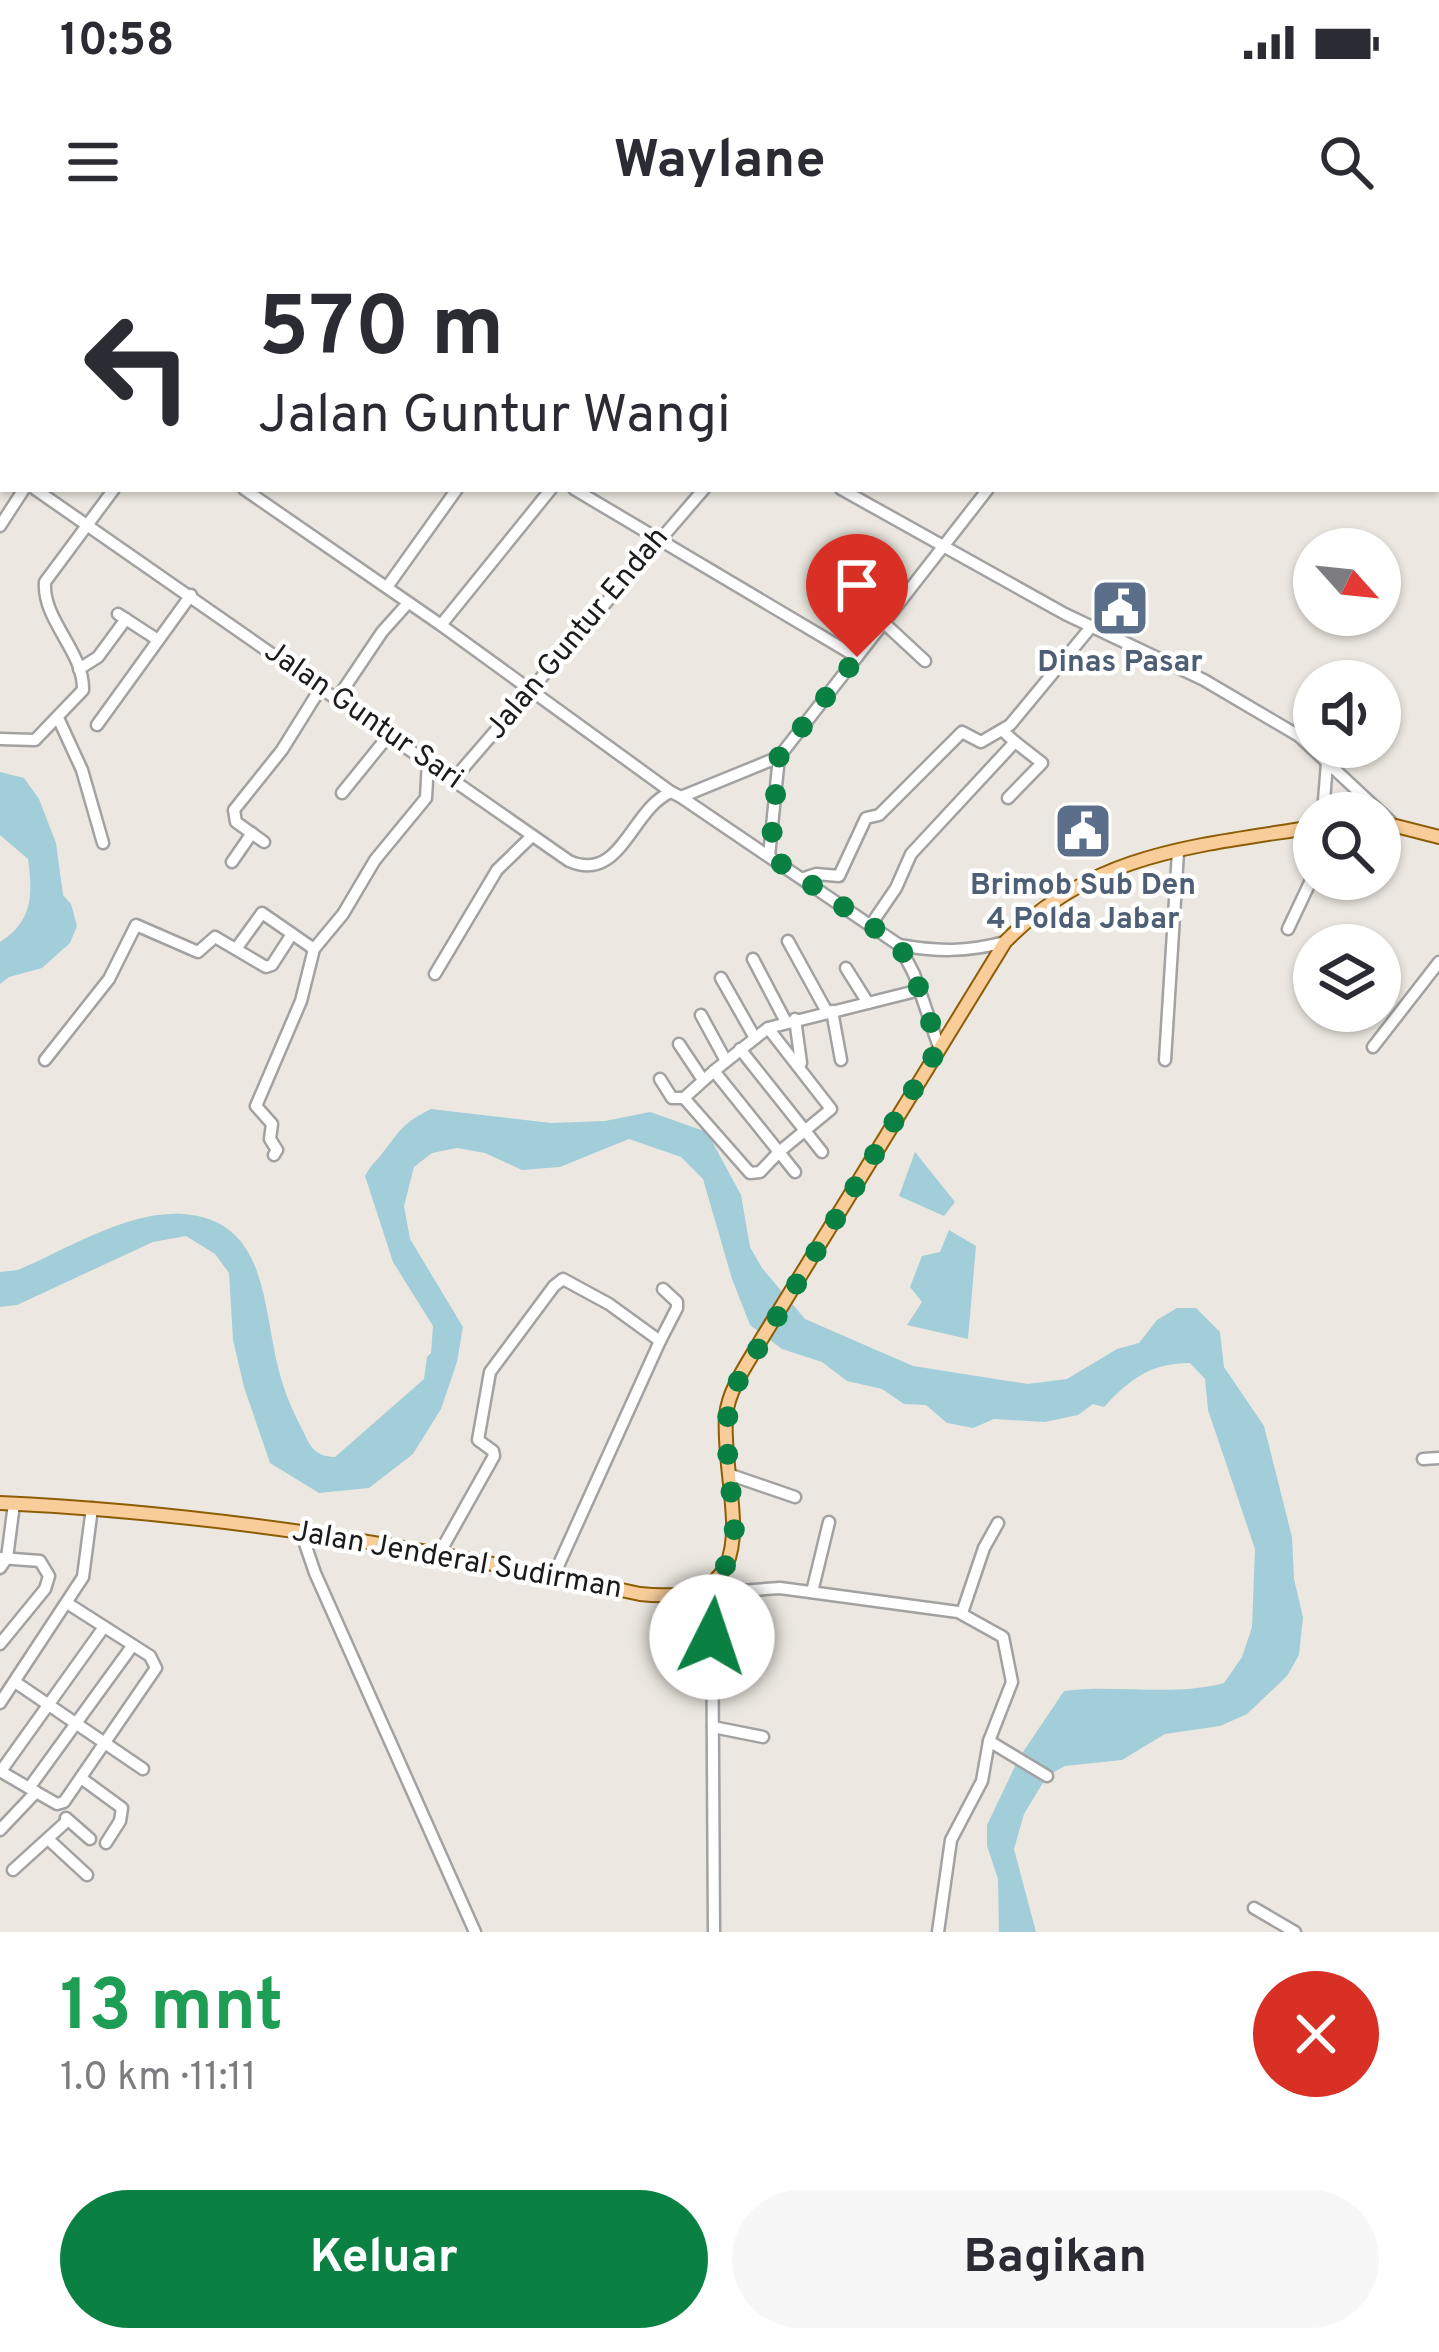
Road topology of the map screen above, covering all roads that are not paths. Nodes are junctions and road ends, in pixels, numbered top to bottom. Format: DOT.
graph roads {
  1 [pos="22,492"];
  2 [pos="39,492"];
  3 [pos="112,492"];
  4 [pos="248,492"];
  5 [pos="455,492"];
  6 [pos="547,492"];
  7 [pos="579,492"];
  8 [pos="701,492"];
  9 [pos="847,492"];
  10 [pos="986,492"];
  11 [pos="87,524"];
  12 [pos="0,526"];
  13 [pos="658,539"];
  14 [pos="944,545"];
  15 [pos="387,587"];
  16 [pos="190,595"];
  17 [pos="408,603"];
  18 [pos="883,622"];
  19 [pos="441,625"];
  20 [pos="1091,627"];
  21 [pos="158,640"];
  22 [pos="857,657"];
  23 [pos="925,661"];
  24 [pos="80,669"];
  25 [pos="320,689"];
  26 [pos="530,689"];
  27 [pos="338,699"];
  28 [pos="59,720"];
  29 [pos="97,725"];
  30 [pos="1003,731"];
  31 [pos="1293,732"];
  32 [pos="389,735"];
  33 [pos="0,739"];
  34 [pos="1015,742"];
  35 [pos="779,757"];
  36 [pos="428,762"];
  37 [pos="1332,768"];
  38 [pos="453,780"];
  39 [pos="1356,792"];
  40 [pos="343,793"];
  41 [pos="676,794"];
  42 [pos="1008,798"];
  43 [pos="1401,826"];
  44 [pos="1293,831"];
  45 [pos="252,833"];
  46 [pos="532,836"];
  47 [pos="1439,837"];
  48 [pos="264,842"];
  49 [pos="103,843"];
  50 [pos="1178,852"];
  51 [pos="770,856"];
  52 [pos="232,862"];
  53 [pos="804,878"];
  54 [pos="1302,900"];
  55 [pos="870,926"];
  56 [pos="1288,929"];
  57 [pos="292,934"];
  58 [pos="788,941"];
  59 [pos="1005,942"];
  60 [pos="899,945"];
  61 [pos="236,949"];
  62 [pos="314,949"];
  63 [pos="753,959"];
  64 [pos="1439,962"];
  65 [pos="846,968"];
  66 [pos="434,974"];
  67 [pos="721,979"];
  68 [pos="920,990"];
  69 [pos="868,1003"];
  70 [pos="830,1012"];
  71 [pos="701,1015"];
  72 [pos="790,1021"];
  73 [pos="768,1028"];
  74 [pos="755,1038"];
  75 [pos="680,1044"];
  76 [pos="939,1047"];
  77 [pos="1373,1047"];
  78 [pos="740,1049"];
  79 [pos="45,1060"];
  80 [pos="726,1060"];
  81 [pos="841,1060"];
  82 [pos="1165,1060"];
  83 [pos="801,1068"];
  84 [pos="714,1071"];
  85 [pos="660,1079"];
  86 [pos="703,1080"];
  87 [pos="685,1098"];
  88 [pos="806,1132"];
  89 [pos="822,1151"];
  90 [pos="779,1152"];
  91 [pos="274,1155"];
  92 [pos="795,1172"];
  93 [pos="663,1288"];
  94 [pos="659,1341"];
  95 [pos="1439,1458"];
  96 [pos="1424,1459"];
  97 [pos="731,1475"];
  98 [pos="795,1497"];
  99 [pos="7,1503"];
  100 [pos="92,1508"];
  101 [pos="829,1522"];
  102 [pos="998,1523"];
  103 [pos="301,1532"];
  104 [pos="439,1554"];
  105 [pos="2,1561"];
  106 [pos="554,1575"];
  107 [pos="712,1589"];
  108 [pos="812,1592"];
  109 [pos="67,1603"];
  110 [pos="962,1613"];
  111 [pos="104,1627"];
  112 [pos="0,1645"];
  113 [pos="133,1645"];
  114 [pos="15,1682"];
  115 [pos="1,1699"];
  116 [pos="51,1706"];
  117 [pos="78,1725"];
  118 [pos="713,1727"];
  119 [pos="763,1737"];
  120 [pos="989,1741"];
  121 [pos="106,1744"];
  122 [pos="143,1769"];
  123 [pos="2,1774"];
  124 [pos="1047,1776"];
  125 [pos="81,1778"];
  126 [pos="33,1790"];
  127 [pos="60,1804"];
  128 [pos="67,1821"];
  129 [pos="0,1830"];
  130 [pos="48,1839"];
  131 [pos="90,1839"];
  132 [pos="106,1843"];
  133 [pos="13,1870"];
  134 [pos="87,1875"];
  135 [pos="1253,1908"];
  136 [pos="1292,1930"];
  137 [pos="475,1932"];
  138 [pos="714,1932"];
  139 [pos="938,1932"];
  1 -- 12 [label="street"];
  2 -- 11 [label="street, Jalan Guntur Sari"];
  3 -- 11 [label="street"];
  4 -- 15 [label="street"];
  5 -- 15 [label="street"];
  6 -- 19 [label="street"];
  7 -- 13 [label="street"];
  8 -- 13 [label="street, Jalan Guntur Endah"];
  9 -- 14 [label="street"];
  10 -- 14 [label="street"];
  11 -- 16 [label="street, Jalan Guntur Sari"];
  11 -- 24 [label="street"];
  13 -- 22 [label="street"];
  13 -- 26 [label="street, Jalan Guntur Endah"];
  14 -- 18 [label="street"];
  14 -- 20 [label="street"];
  15 -- 17 [label="street"];
  16 -- 21 [label="street"];
  16 -- 25 [label="street, Jalan Guntur Sari"];
  17 -- 19 [label="street"];
  17 -- 27 [label="street"];
  18 -- 22 [label="street"];
  18 -- 23 [label="street"];
  19 -- 26 [label="street"];
  20 -- 30 [label="street"];
  20 -- 31 [label="street"];
  21 -- 24 [label="street"];
  21 -- 29 [label="street"];
  22 -- 35 [label="street"];
  24 -- 28 [label="street"];
  25 -- 27 [label="street, Jalan Guntur Sari"];
  25 -- 45 [label="street"];
  26 -- 38 [label="street, Jalan Guntur Endah"];
  26 -- 41 [label="street"];
  27 -- 32 [label="street, Jalan Guntur Sari"];
  28 -- 33 [label="street"];
  28 -- 49 [label="street"];
  30 -- 34 [label="street"];
  30 -- 53 [label="street"];
  32 -- 36 [label="street, Jalan Guntur Sari"];
  32 -- 40 [label="street"];
  34 -- 42 [label="street"];
  34 -- 55 [label="street"];
  35 -- 41 [label="street"];
  35 -- 51 [label="street"];
  36 -- 38 [label="street, Jalan Guntur Sari"];
  36 -- 62 [label="street"];
  37 -- 39 [label="street"];
  38 -- 46 [label="street, Jalan Guntur Sari"];
  41 -- 46 [label="street, Jalan Guntur Sari"];
  41 -- 51 [label="street"];
  43 -- 47 [label="main road"];
  44 -- 50 [label="main road"];
  45 -- 48 [label="street"];
  45 -- 52 [label="street"];
  46 -- 66 [label="street"];
  50 -- 59 [label="main road"];
  50 -- 82 [label="street"];
  51 -- 53 [label="street"];
  53 -- 55 [label="street"];
  54 -- 56 [label="street"];
  55 -- 60 [label="street"];
  57 -- 61 [label="street"];
  57 -- 61 [label="street"];
  57 -- 62 [label="street"];
  58 -- 70 [label="street"];
  59 -- 60 [label="street"];
  59 -- 76 [label="main road"];
  60 -- 68 [label="street"];
  61 -- 79 [label="street"];
  62 -- 91 [label="street"];
  63 -- 72 [label="street"];
  64 -- 77 [label="street"];
  65 -- 69 [label="street"];
  67 -- 74 [label="street"];
  68 -- 69 [label="street"];
  68 -- 76 [label="street"];
  69 -- 70 [label="street"];
  70 -- 72 [label="street"];
  70 -- 81 [label="street"];
  71 -- 80 [label="street"];
  72 -- 73 [label="street"];
  72 -- 83 [label="street"];
  73 -- 74 [label="street"];
  73 -- 83 [label="street"];
  74 -- 78 [label="street"];
  75 -- 86 [label="street"];
  76 -- 97 [label="main road"];
  78 -- 80 [label="street"];
  78 -- 88 [label="street"];
  80 -- 84 [label="street"];
  83 -- 88 [label="street"];
  84 -- 86 [label="street"];
  84 -- 90 [label="street"];
  85 -- 87 [label="street"];
  86 -- 87 [label="street"];
  87 -- 90 [label="street"];
  88 -- 89 [label="street"];
  88 -- 90 [label="street"];
  90 -- 92 [label="street"];
  93 -- 94 [label="street"];
  94 -- 104 [label="street"];
  94 -- 106 [label="street"];
  95 -- 96 [label="street"];
  97 -- 98 [label="street"];
  97 -- 107 [label="main road"];
  99 -- 100 [label="main road, Jalan Jenderal Sudirman"];
  99 -- 105 [label="street"];
  100 -- 103 [label="main road, Jalan Jenderal Sudirman"];
  100 -- 109 [label="street"];
  101 -- 108 [label="street"];
  102 -- 110 [label="street"];
  103 -- 104 [label="main road, Jalan Jenderal Sudirman"];
  103 -- 137 [label="street"];
  104 -- 106 [label="main road, Jalan Jenderal Sudirman"];
  105 -- 112 [label="street"];
  106 -- 107 [label="main road, Jalan Jenderal Sudirman"];
  107 -- 108 [label="street"];
  107 -- 118 [label="street"];
  108 -- 110 [label="street"];
  109 -- 111 [label="street"];
  109 -- 114 [label="street"];
  110 -- 120 [label="street"];
  111 -- 113 [label="street"];
  111 -- 116 [label="street"];
  113 -- 117 [label="street"];
  113 -- 121 [label="street"];
  114 -- 115 [label="street"];
  114 -- 116 [label="street"];
  116 -- 117 [label="street"];
  116 -- 123 [label="street"];
  117 -- 121 [label="street"];
  117 -- 126 [label="street"];
  118 -- 119 [label="street"];
  118 -- 138 [label="street"];
  120 -- 124 [label="street"];
  120 -- 139 [label="street"];
  121 -- 122 [label="street"];
  121 -- 125 [label="street"];
  123 -- 126 [label="street"];
  125 -- 127 [label="street"];
  125 -- 132 [label="street"];
  126 -- 127 [label="street"];
  126 -- 129 [label="street"];
  127 -- 128 [label="street"];
  128 -- 130 [label="street"];
  128 -- 131 [label="street"];
  130 -- 133 [label="street"];
  130 -- 134 [label="street"];
  135 -- 136 [label="street"];
}
